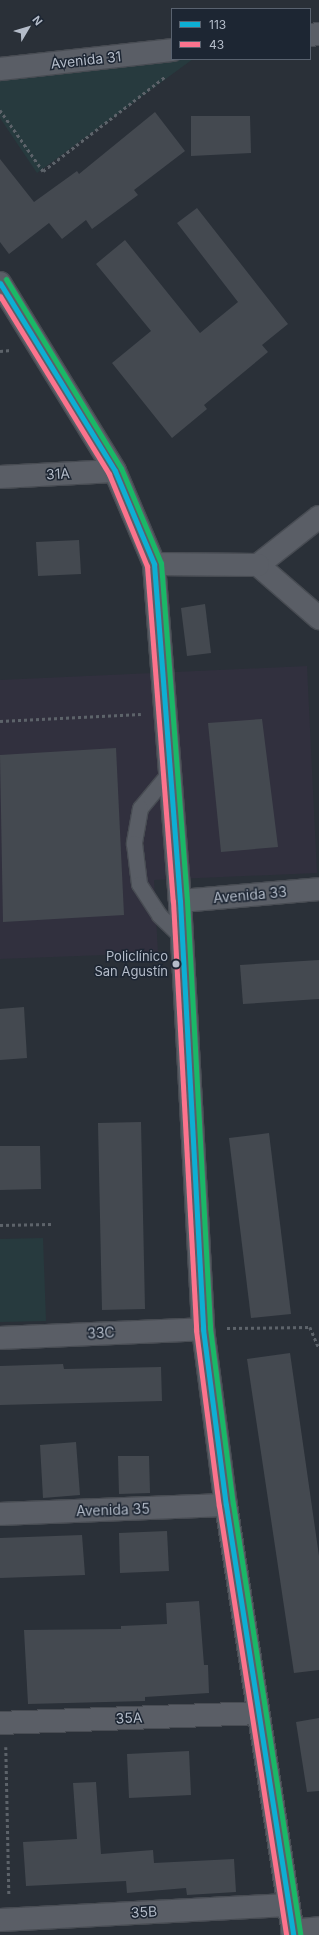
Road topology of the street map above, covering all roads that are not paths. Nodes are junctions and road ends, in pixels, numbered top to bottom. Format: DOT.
graph roads {
  1 [pos="171,50"];
  2 [pos="0,69"];
  3 [pos="0,283"];
  4 [pos="115,471"];
  5 [pos="0,477"];
  6 [pos="319,517"];
  7 [pos="154,564"];
  8 [pos="258,565"];
  9 [pos="319,618"];
  10 [pos="169,773"];
  11 [pos="319,889"];
  12 [pos="180,901"];
  13 [pos="181,936"];
  14 [pos="203,1329"];
  15 [pos="0,1338"];
  16 [pos="226,1506"];
  17 [pos="0,1514"];
  18 [pos="258,1713"];
  19 [pos="3,1723"];
  20 [pos="288,1905"];
  21 [pos="5,1920"];
  22 [pos="319,1928"];
  23 [pos="292,1933"];
  1 -- 2 [label="street, Avenida 31"];
  3 -- 4 [label="street"];
  4 -- 5 [label="street, 31A"];
  4 -- 7 [label="street"];
  6 -- 8 [label="street"];
  7 -- 8 [label="street"];
  7 -- 10 [label="street"];
  8 -- 9 [label="street"];
  10 -- 12 [label="street"];
  10 -- 13 [label="lane"];
  11 -- 12 [label="street, Avenida 33"];
  12 -- 13 [label="street"];
  13 -- 14 [label="street"];
  14 -- 15 [label="street, 33C"];
  14 -- 16 [label="street"];
  16 -- 17 [label="street, Avenida 35"];
  16 -- 18 [label="street"];
  18 -- 19 [label="street, 35A"];
  18 -- 20 [label="street"];
  20 -- 21 [label="street, 35B"];
  20 -- 23 [label="street"];
  22 -- 23 [label="street"];
}
